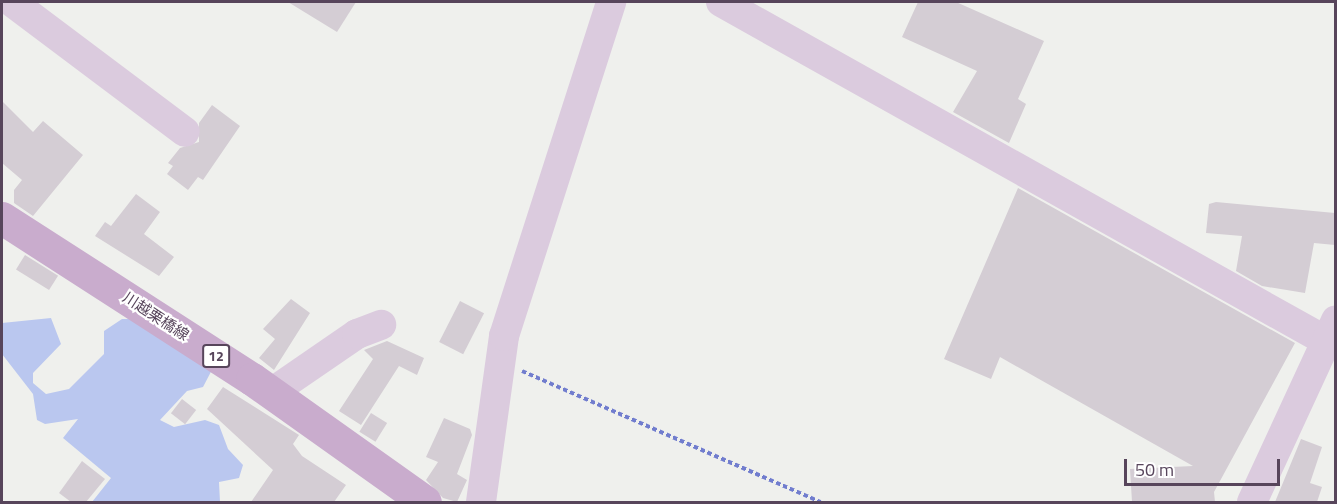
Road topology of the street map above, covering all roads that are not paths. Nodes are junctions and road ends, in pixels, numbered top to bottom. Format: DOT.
graph roads {
  1 [pos="12,2"];
  2 [pos="611,2"];
  3 [pos="721,2"];
  4 [pos="2,12"];
  5 [pos="185,132"];
  6 [pos="2,218"];
  7 [pos="381,325"];
  8 [pos="1328,349"];
  9 [pos="271,393"];
  10 [pos="425,502"];
  11 [pos="481,502"];
  12 [pos="1252,502"];
  1 -- 4 [label="street"];
  1 -- 5 [label="street"];
  2 -- 11 [label="street"];
  3 -- 8 [label="street"];
  6 -- 9 [label="main road, 川越栗橋線 / 12"];
  7 -- 9 [label="street"];
  8 -- 12 [label="street"];
  9 -- 10 [label="main road, 川越栗橋線 / 12"];
}
